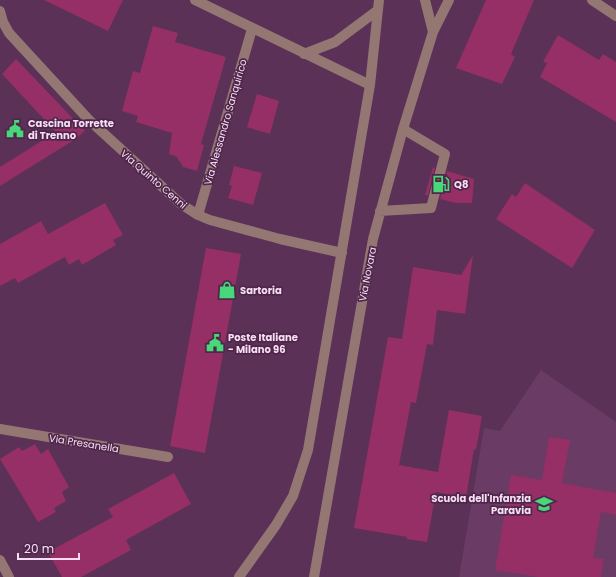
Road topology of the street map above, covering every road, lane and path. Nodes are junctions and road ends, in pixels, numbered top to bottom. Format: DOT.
graph roads {
  1 [pos="195,0"];
  2 [pos="425,0"];
  3 [pos="449,0"];
  4 [pos="592,0"];
  5 [pos="379,5"];
  6 [pos="0,11"];
  7 [pos="616,16"];
  8 [pos="252,29"];
  9 [pos="433,32"];
  10 [pos="304,54"];
  11 [pos="370,85"];
  12 [pos="403,129"];
  13 [pos="380,211"];
  14 [pos="198,215"];
  15 [pos="342,253"];
  16 [pos="0,429"];
  17 [pos="168,457"];
  18 [pos="0,560"];
  19 [pos="10,577"];
  20 [pos="238,577"];
  21 [pos="314,577"];
  1 -- 8 [label="street"];
  2 -- 9 [label="street"];
  3 -- 9 [label="street, Via Novara"];
  4 -- 7 [label="street"];
  5 -- 10 [label="street"];
  5 -- 11 [label="street"];
  6 -- 14 [label="street, Via Quinto Cenni"];
  8 -- 10 [label="street"];
  8 -- 14 [label="street, Via Alessandro Sanquirico"];
  9 -- 12 [label="street, Via Novara"];
  10 -- 11 [label="street"];
  11 -- 15 [label="street"];
  12 -- 13 [label="street, Via Novara"];
  12 -- 13 [label="street"];
  13 -- 21 [label="street, Via Novara"];
  14 -- 15 [label="street, Via Quinto Cenni"];
  15 -- 20 [label="street"];
  16 -- 17 [label="street, Via Presanella"];
  18 -- 19 [label="street"];
}
